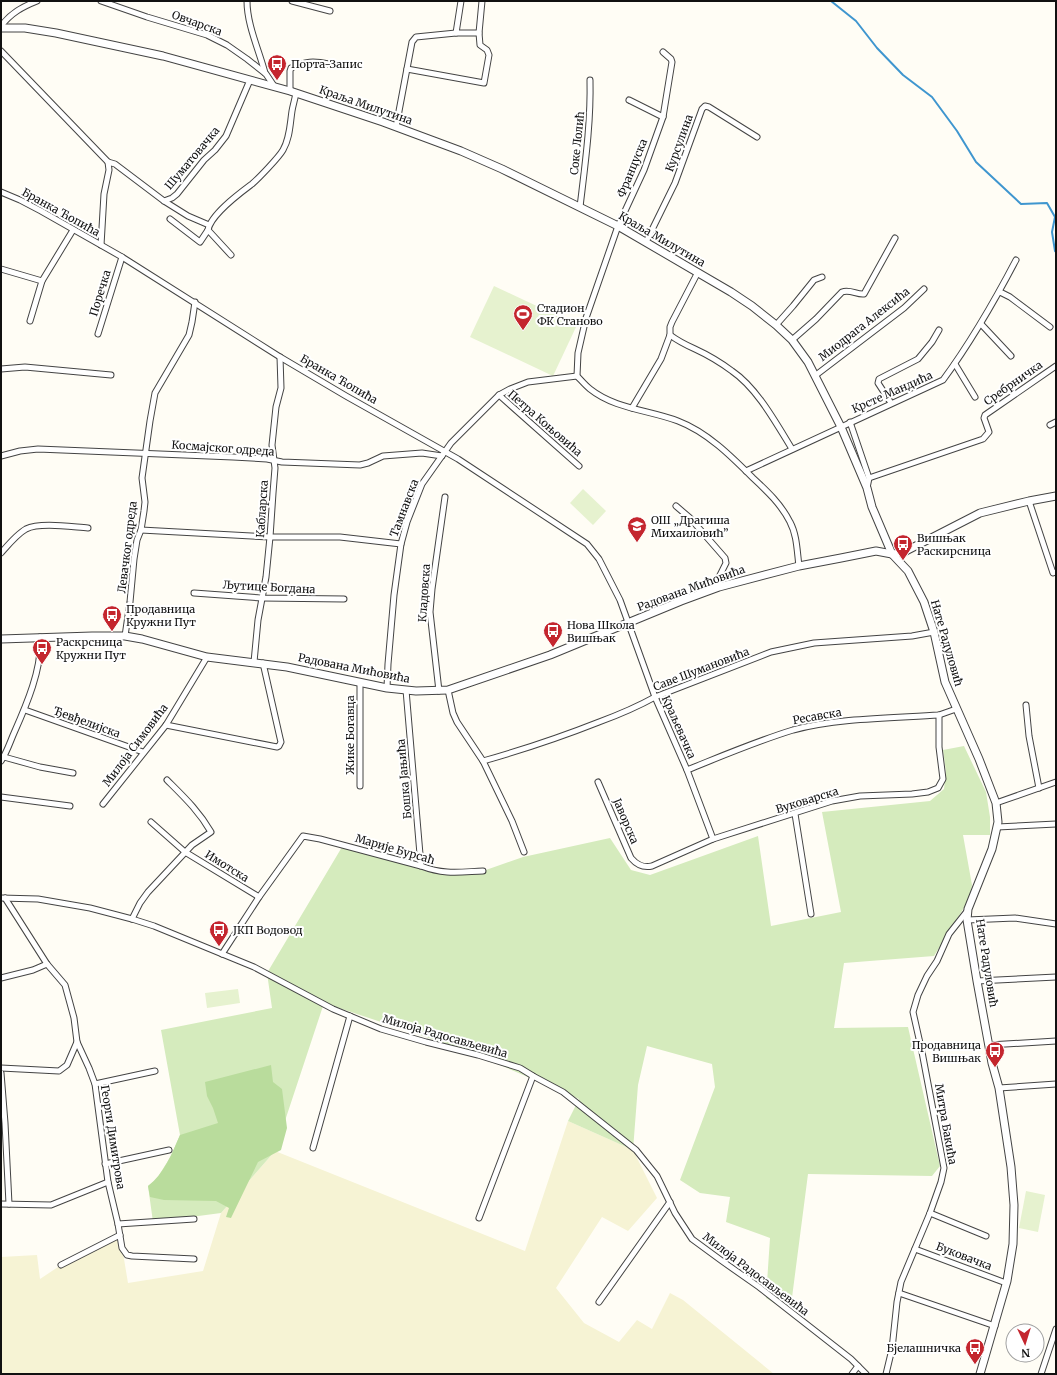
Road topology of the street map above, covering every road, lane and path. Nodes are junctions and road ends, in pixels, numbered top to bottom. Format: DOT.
graph roads {
  1 [pos="37,1"];
  2 [pos="101,1"];
  3 [pos="247,1"];
  4 [pos="292,1"];
  5 [pos="461,1"];
  6 [pos="482,1"];
  7 [pos="330,11"];
  8 [pos="1,27"];
  9 [pos="456,33"];
  10 [pos="479,33"];
  11 [pos="1,51"];
  12 [pos="663,52"];
  13 [pos="329,64"];
  14 [pos="407,69"];
  15 [pos="266,74"];
  16 [pos="250,80"];
  17 [pos="590,80"];
  18 [pos="274,86"];
  19 [pos="293,92"];
  20 [pos="629,100"];
  21 [pos="663,117"];
  22 [pos="396,127"];
  23 [pos="757,137"];
  24 [pos="108,162"];
  25 [pos="3,195"];
  26 [pos="164,201"];
  27 [pos="580,207"];
  28 [pos="170,219"];
  29 [pos="618,226"];
  30 [pos="209,227"];
  31 [pos="73,230"];
  32 [pos="895,238"];
  33 [pos="646,242"];
  34 [pos="101,245"];
  35 [pos="231,255"];
  36 [pos="122,257"];
  37 [pos="1016,260"];
  38 [pos="1,270"];
  39 [pos="698,272"];
  40 [pos="822,277"];
  41 [pos="42,281"];
  42 [pos="924,288"];
  43 [pos="1000,292"];
  44 [pos="195,302"];
  45 [pos="30,321"];
  46 [pos="981,324"];
  47 [pos="776,325"];
  48 [pos="1050,326"];
  49 [pos="939,330"];
  50 [pos="98,334"];
  51 [pos="670,335"];
  52 [pos="792,340"];
  53 [pos="1011,356"];
  54 [pos="280,357"];
  55 [pos="955,364"];
  56 [pos="1056,366"];
  57 [pos="1,368"];
  58 [pos="111,375"];
  59 [pos="816,375"];
  60 [pos="577,376"];
  61 [pos="499,396"];
  62 [pos="974,397"];
  63 [pos="891,403"];
  64 [pos="632,408"];
  65 [pos="850,422"];
  66 [pos="1056,422"];
  67 [pos="1050,425"];
  68 [pos="841,427"];
  69 [pos="792,449"];
  70 [pos="443,453"];
  71 [pos="146,454"];
  72 [pos="1,456"];
  73 [pos="274,461"];
  74 [pos="579,466"];
  75 [pos="746,471"];
  76 [pos="870,478"];
  77 [pos="867,488"];
  78 [pos="1056,496"];
  79 [pos="446,497"];
  80 [pos="1029,501"];
  81 [pos="676,506"];
  82 [pos="88,528"];
  83 [pos="141,530"];
  84 [pos="270,537"];
  85 [pos="401,544"];
  86 [pos="1,553"];
  87 [pos="892,554"];
  88 [pos="800,566"];
  89 [pos="1056,572"];
  90 [pos="719,588"];
  91 [pos="194,593"];
  92 [pos="262,598"];
  93 [pos="344,599"];
  94 [pos="628,622"];
  95 [pos="934,632"];
  96 [pos="125,636"];
  97 [pos="40,638"];
  98 [pos="1,639"];
  99 [pos="207,657"];
  100 [pos="254,662"];
  101 [pos="263,664"];
  102 [pos="360,683"];
  103 [pos="387,688"];
  104 [pos="406,690"];
  105 [pos="448,690"];
  106 [pos="439,691"];
  107 [pos="655,697"];
  108 [pos="1026,705"];
  109 [pos="956,709"];
  110 [pos="25,710"];
  111 [pos="939,715"];
  112 [pos="166,725"];
  113 [pos="143,752"];
  114 [pos="2,759"];
  115 [pos="483,761"];
  116 [pos="687,770"];
  117 [pos="73,773"];
  118 [pos="167,780"];
  119 [pos="598,782"];
  120 [pos="1056,782"];
  121 [pos="360,786"];
  122 [pos="1039,788"];
  123 [pos="1,797"];
  124 [pos="996,803"];
  125 [pos="103,804"];
  126 [pos="70,806"];
  127 [pos="795,814"];
  128 [pos="151,822"];
  129 [pos="1056,824"];
  130 [pos="997,827"];
  131 [pos="714,839"];
  132 [pos="185,852"];
  133 [pos="524,852"];
  134 [pos="639,865"];
  135 [pos="421,866"];
  136 [pos="483,871"];
  137 [pos="259,897"];
  138 [pos="3,898"];
  139 [pos="968,910"];
  140 [pos="811,914"];
  141 [pos="132,919"];
  142 [pos="967,920"];
  143 [pos="1056,924"];
  144 [pos="222,954"];
  145 [pos="47,964"];
  146 [pos="1056,977"];
  147 [pos="1,978"];
  148 [pos="976,981"];
  149 [pos="350,1016"];
  150 [pos="1056,1041"];
  151 [pos="77,1042"];
  152 [pos="989,1045"];
  153 [pos="1,1068"];
  154 [pos="156,1071"];
  155 [pos="1,1073"];
  156 [pos="533,1076"];
  157 [pos="95,1084"];
  158 [pos="1056,1084"];
  159 [pos="999,1088"];
  160 [pos="313,1148"];
  161 [pos="169,1150"];
  162 [pos="105,1164"];
  163 [pos="108,1182"];
  164 [pos="670,1202"];
  165 [pos="1,1204"];
  166 [pos="9,1204"];
  167 [pos="930,1213"];
  168 [pos="479,1218"];
  169 [pos="194,1219"];
  170 [pos="118,1224"];
  171 [pos="120,1235"];
  172 [pos="986,1236"];
  173 [pos="915,1249"];
  174 [pos="194,1259"];
  175 [pos="61,1265"];
  176 [pos="1006,1283"];
  177 [pos="899,1293"];
  178 [pos="599,1302"];
  179 [pos="995,1326"];
  180 [pos="1056,1329"];
  181 [pos="858,1366"];
  182 [pos="852,1374"];
  183 [pos="866,1374"];
  184 [pos="886,1374"];
  185 [pos="980,1374"];
  186 [pos="1041,1374"];
  1 -- 8 [label="street"];
  2 -- 15 [label="street, Овчарска"];
  3 -- 15 [label="street"];
  4 -- 7 [label="street"];
  5 -- 9 [label="street"];
  6 -- 10 [label="street"];
  8 -- 16 [label="street, Краља Милутина"];
  9 -- 10 [label="street"];
  9 -- 14 [label="street"];
  10 -- 14 [label="street"];
  11 -- 24 [label="street"];
  12 -- 21 [label="street, Француска"];
  13 -- 19 [label="street"];
  14 -- 22 [label="street"];
  15 -- 18 [label="street, Овчарска"];
  16 -- 18 [label="street, Краља Милутина"];
  16 -- 26 [label="street, Шуматовачка"];
  17 -- 27 [label="street, Соке Лолић"];
  18 -- 19 [label="street, Краља Милутина"];
  19 -- 22 [label="street, Краља Милутина"];
  19 -- 30 [label="street"];
  20 -- 21 [label="street"];
  21 -- 29 [label="street, Француска"];
  22 -- 27 [label="street, Краља Милутина"];
  23 -- 33 [label="street, Курсулина"];
  24 -- 26 [label="street"];
  24 -- 34 [label="street"];
  25 -- 31 [label="street, Бранка Ћопића"];
  26 -- 30 [label="street"];
  27 -- 29 [label="street, Краља Милутина"];
  28 -- 30 [label="street"];
  29 -- 33 [label="street, Краља Милутина"];
  29 -- 60 [label="street, Француска"];
  30 -- 35 [label="street"];
  31 -- 34 [label="street, Бранка Ћопића"];
  31 -- 41 [label="street"];
  32 -- 52 [label="street"];
  33 -- 39 [label="street, Краља Милутина"];
  34 -- 36 [label="street, Бранка Ћопића"];
  36 -- 44 [label="street, Бранка Ћопића"];
  36 -- 50 [label="street, Поречка"];
  37 -- 43 [label="street, Крсте Мандића"];
  38 -- 41 [label="street"];
  39 -- 47 [label="street, Краља Милутина"];
  39 -- 51 [label="street"];
  40 -- 47 [label="street"];
  41 -- 45 [label="street"];
  42 -- 59 [label="street, Миодрага Алексића"];
  43 -- 46 [label="street, Крсте Мандића"];
  43 -- 48 [label="street"];
  44 -- 54 [label="street, Бранка Ћопића"];
  44 -- 71 [label="street, Левачког одреда"];
  46 -- 53 [label="street"];
  46 -- 55 [label="street, Крсте Мандића"];
  47 -- 52 [label="street, Краља Милутина"];
  49 -- 63 [label="street"];
  51 -- 64 [label="street"];
  51 -- 69 [label="street"];
  52 -- 59 [label="street, Краља Милутина"];
  54 -- 70 [label="street, Бранка Ћопића"];
  54 -- 73 [label="street, Кабларска"];
  55 -- 62 [label="street"];
  55 -- 63 [label="street, Крсте Мандића"];
  56 -- 76 [label="street, Сребрничка"];
  57 -- 58 [label="street"];
  59 -- 68 [label="street, Краља Милутина"];
  60 -- 61 [label="street, Тамнавска"];
  60 -- 64 [label="street"];
  61 -- 70 [label="street, Тамнавска"];
  61 -- 74 [label="street, Петра Коњовића"];
  63 -- 65 [label="street, Крсте Мандића"];
  64 -- 75 [label="street"];
  65 -- 68 [label="street, Крсте Мандића"];
  65 -- 76 [label="street"];
  66 -- 67 [label="street"];
  68 -- 69 [label="street, Крсте Мандића"];
  68 -- 77 [label="street, Краља Милутина"];
  69 -- 75 [label="street, Крсте Мандића"];
  70 -- 73 [label="street, Космајског одреда"];
  70 -- 85 [label="street, Тамнавска"];
  70 -- 94 [label="street, Бранка Ћопића"];
  71 -- 72 [label="street, Космајског одреда"];
  71 -- 73 [label="street, Космајског одреда"];
  71 -- 83 [label="street, Левачког одреда"];
  73 -- 84 [label="street, Кабларска"];
  75 -- 88 [label="street"];
  76 -- 77 [label="street"];
  77 -- 87 [label="street, Краља Милутина"];
  78 -- 80 [label="street, Радована Мићовића"];
  79 -- 106 [label="street, Кладовска"];
  80 -- 87 [label="street, Радована Мићовића"];
  80 -- 89 [label="street"];
  81 -- 90 [label="street"];
  82 -- 86 [label="street"];
  83 -- 84 [label="street"];
  83 -- 96 [label="street, Левачког одреда"];
  84 -- 85 [label="street"];
  84 -- 92 [label="street, Кабларска"];
  85 -- 103 [label="street, Тамнавска"];
  87 -- 88 [label="street, Радована Мићовића"];
  87 -- 95 [label="street, Нате Радуловић"];
  88 -- 90 [label="street, Радована Мићовића"];
  90 -- 94 [label="street, Радована Мићовића"];
  91 -- 92 [label="street, Љутице Богдана"];
  92 -- 93 [label="street, Љутице Богдана"];
  92 -- 100 [label="street, Кабларска"];
  94 -- 105 [label="street, Радована Мићовића"];
  94 -- 107 [label="street, Краљевачка"];
  95 -- 107 [label="street, Саве Шумановића"];
  95 -- 109 [label="street, Нате Радуловић"];
  96 -- 97 [label="street, Радована Мићовића"];
  96 -- 99 [label="street, Радована Мићовића"];
  97 -- 98 [label="street, Радована Мићовића"];
  97 -- 110 [label="street"];
  99 -- 100 [label="street, Радована Мићовића"];
  99 -- 112 [label="street, Милоја Симовића"];
  100 -- 101 [label="street, Радована Мићовића"];
  101 -- 102 [label="street, Радована Мићовића"];
  101 -- 112 [label="street"];
  102 -- 103 [label="street, Радована Мићовића"];
  102 -- 121 [label="street, Жике Богавца"];
  103 -- 104 [label="street, Радована Мићовића"];
  104 -- 106 [label="street, Радована Мићовића"];
  104 -- 135 [label="street, Бошка Јањића"];
  105 -- 106 [label="street, Радована Мићовића"];
  105 -- 115 [label="street"];
  107 -- 115 [label="street, Саве Шумановића"];
  107 -- 116 [label="street, Краљевачка"];
  108 -- 122 [label="street"];
  109 -- 111 [label="street, Ресавска"];
  109 -- 124 [label="street, Нате Радуловић"];
  110 -- 113 [label="street, Ђевђелијска"];
  110 -- 114 [label="street"];
  111 -- 116 [label="street, Ресавска"];
  111 -- 127 [label="street, Вуковарска"];
  112 -- 113 [label="street, Милоја Симовића"];
  113 -- 125 [label="street, Милоја Симовића"];
  114 -- 117 [label="street"];
  115 -- 133 [label="street"];
  116 -- 131 [label="street, Краљевачка"];
  118 -- 132 [label="street"];
  119 -- 134 [label="street, Јаворска"];
  120 -- 122 [label="street"];
  122 -- 124 [label="street"];
  123 -- 126 [label="street"];
  124 -- 130 [label="street, Нате Радуловић"];
  127 -- 131 [label="street, Вуковарска"];
  127 -- 140 [label="street"];
  128 -- 132 [label="street"];
  129 -- 130 [label="street"];
  130 -- 139 [label="street, Нате Радуловић"];
  131 -- 134 [label="street, Вуковарска"];
  132 -- 137 [label="street, Имотска"];
  132 -- 141 [label="street"];
  135 -- 136 [label="street, Марије Бурсаћ"];
  135 -- 137 [label="street, Марије Бурсаћ"];
  137 -- 144 [label="street"];
  138 -- 141 [label="street, Милоја Радосављевића"];
  138 -- 145 [label="street, Георги Димитрова"];
  139 -- 142 [label="street, Нате Радуловић"];
  139 -- 167 [label="street, Митра Бакића"];
  141 -- 144 [label="street, Милоја Радосављевића"];
  142 -- 143 [label="street"];
  142 -- 148 [label="street, Нате Радуловић"];
  144 -- 149 [label="street, Милоја Радосављевића"];
  145 -- 147 [label="street"];
  145 -- 151 [label="street, Георги Димитрова"];
  146 -- 148 [label="street"];
  148 -- 152 [label="street, Нате Радуловић"];
  149 -- 156 [label="street, Милоја Радосављевића"];
  149 -- 160 [label="street"];
  150 -- 152 [label="street"];
  151 -- 153 [label="street"];
  151 -- 157 [label="street, Георги Димитрова"];
  152 -- 159 [label="street, Нате Радуловић"];
  154 -- 157 [label="street"];
  155 -- 166 [label="street"];
  156 -- 164 [label="street, Милоја Радосављевића"];
  156 -- 168 [label="street"];
  157 -- 162 [label="street, Георги Димитрова"];
  158 -- 159 [label="street"];
  159 -- 176 [label="street, Нате Радуловић"];
  161 -- 162 [label="street"];
  162 -- 163 [label="street, Георги Димитрова"];
  163 -- 166 [label="street"];
  163 -- 170 [label="street, Георги Димитрова"];
  164 -- 178 [label="street"];
  164 -- 181 [label="street, Милоја Радосављевића"];
  165 -- 166 [label="street"];
  167 -- 172 [label="street"];
  167 -- 173 [label="street, Митра Бакића"];
  169 -- 170 [label="street"];
  170 -- 171 [label="street, Георги Димитрова"];
  171 -- 174 [label="street, Георги Димитрова"];
  171 -- 175 [label="street"];
  173 -- 176 [label="street, Буковачка"];
  173 -- 177 [label="street, Митра Бакића"];
  176 -- 179 [label="street, Нате Радуловић"];
  177 -- 179 [label="street"];
  177 -- 184 [label="street, Митра Бакића"];
  179 -- 185 [label="street, Нате Радуловић"];
  180 -- 186 [label="street"];
  181 -- 182 [label="street"];
  181 -- 183 [label="street, Милоја Радосављевића"];
}
